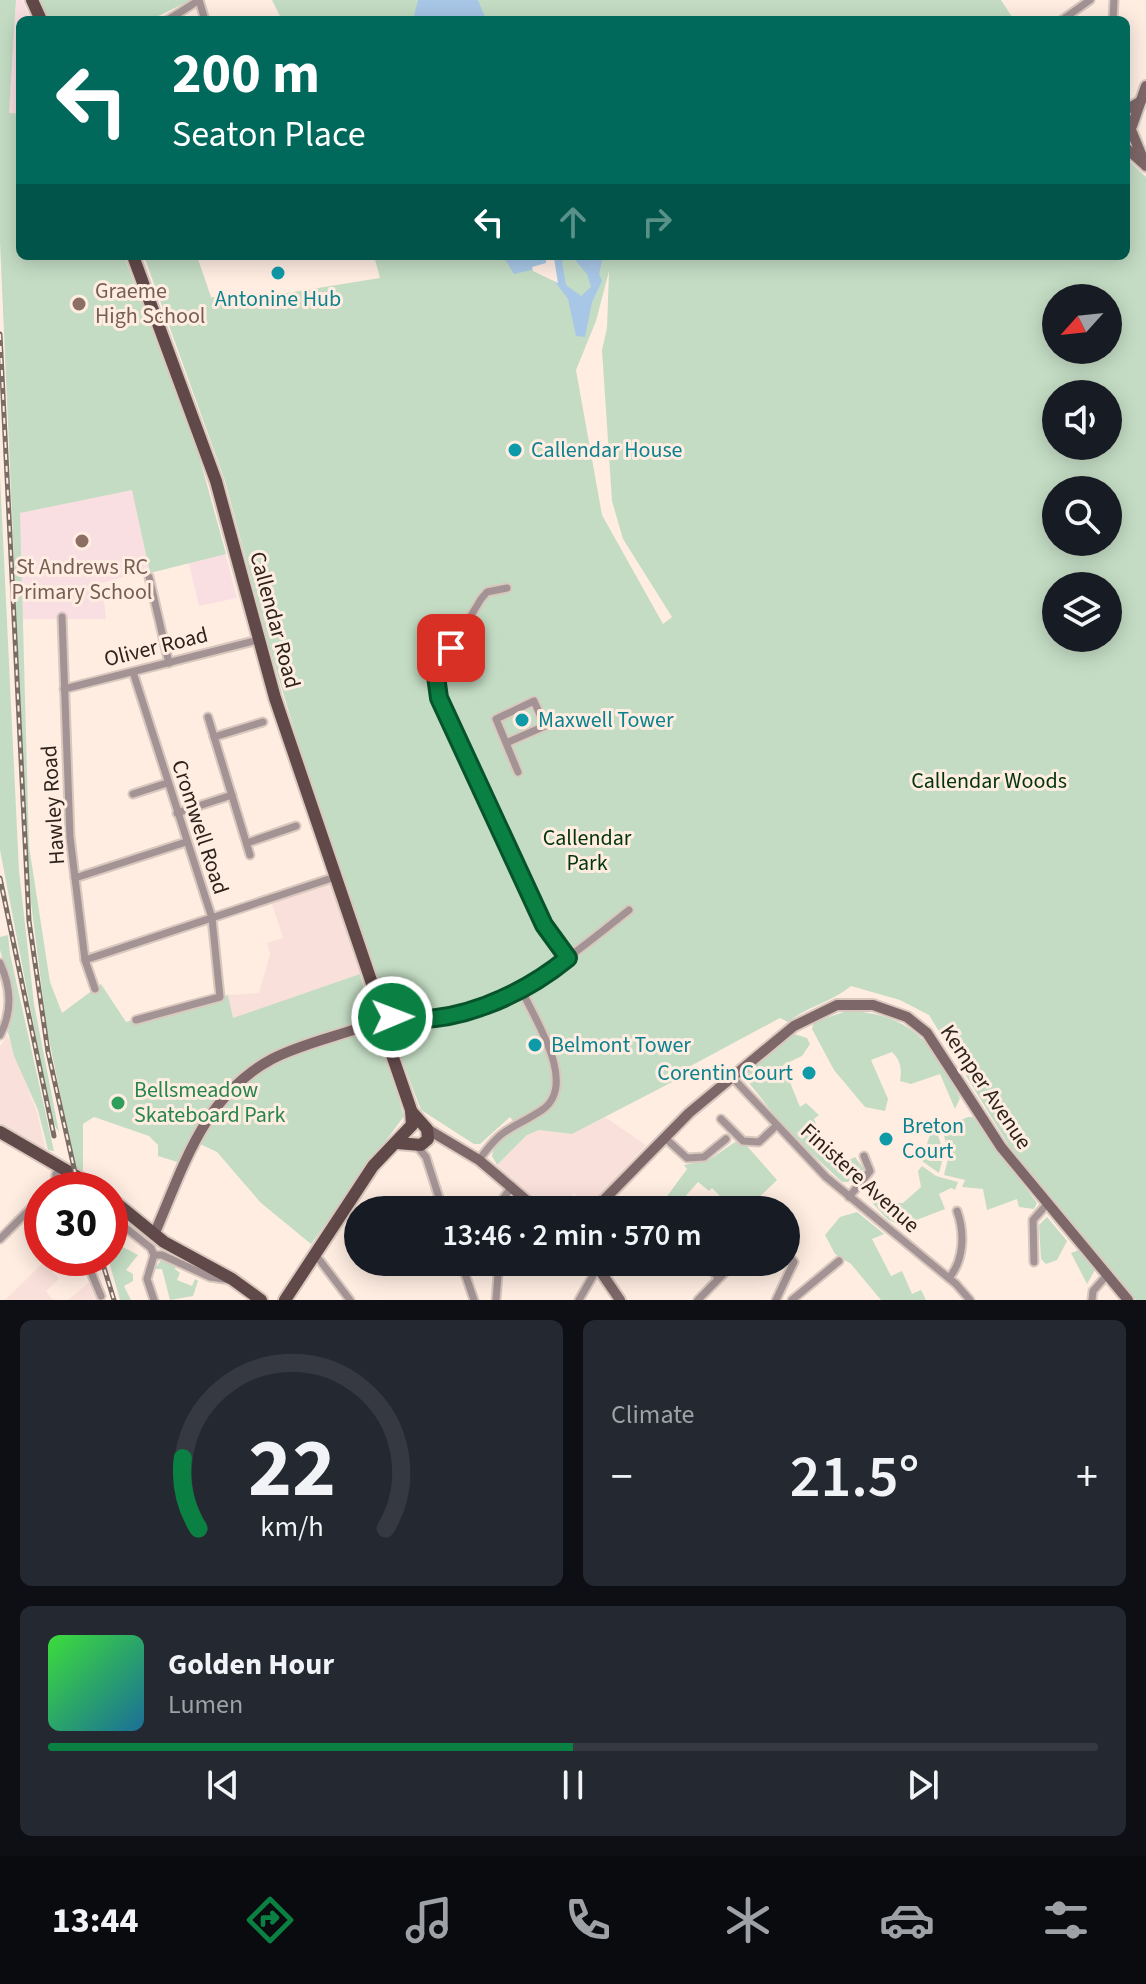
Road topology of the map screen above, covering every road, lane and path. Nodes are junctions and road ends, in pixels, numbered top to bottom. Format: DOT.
graph roads {
  1 [pos="199,0"];
  2 [pos="1074,0"];
  3 [pos="1090,0"];
  4 [pos="1079,8"];
  5 [pos="174,16"];
  6 [pos="1068,16"];
  7 [pos="1146,86"];
  8 [pos="1141,101"];
  9 [pos="1130,109"];
  10 [pos="1130,131"];
  11 [pos="1130,152"];
  12 [pos="1146,166"];
  13 [pos="134,260"];
  14 [pos="149,577"];
  15 [pos="507,588"];
  16 [pos="62,617"];
  17 [pos="258,640"];
  18 [pos="169,663"];
  19 [pos="133,672"];
  20 [pos="64,689"];
  21 [pos="208,717"];
  22 [pos="263,722"];
  23 [pos="214,737"];
  24 [pos="506,743"];
  25 [pos="518,772"];
  26 [pos="167,783"];
  27 [pos="133,794"];
  28 [pos="232,795"];
  29 [pos="177,813"];
  30 [pos="296,826"];
  31 [pos="186,842"];
  32 [pos="247,843"];
  33 [pos="250,855"];
  34 [pos="335,877"];
  35 [pos="75,878"];
  36 [pos="629,910"];
  37 [pos="212,918"];
  38 [pos="568,958"];
  39 [pos="85,960"];
  40 [pos="0,963"];
  41 [pos="95,989"];
  42 [pos="521,989"];
  43 [pos="136,1020"];
  44 [pos="381,1023"];
  45 [pos="0,1035"];
  46 [pos="731,1076"];
  47 [pos="721,1119"];
  48 [pos="776,1126"];
  49 [pos="0,1133"];
  50 [pos="418,1135"];
  51 [pos="663,1137"];
  52 [pos="726,1139"];
  53 [pos="864,1156"];
  54 [pos="479,1160"];
  55 [pos="44,1172"];
  56 [pos="512,1186"];
  57 [pos="439,1196"];
  58 [pos="505,1196"];
  59 [pos="523,1196"];
  60 [pos="607,1196"];
  61 [pos="849,1197"];
  62 [pos="1048,1203"];
  63 [pos="957,1211"];
  64 [pos="128,1213"];
  65 [pos="24,1215"];
  66 [pos="128,1230"];
  67 [pos="154,1235"];
  68 [pos="0,1239"];
  69 [pos="314,1253"];
  70 [pos="154,1255"];
  71 [pos="839,1261"];
  72 [pos="1034,1262"];
  73 [pos="1107,1275"];
  74 [pos="93,1276"];
  75 [pos="466,1276"];
  76 [pos="498,1276"];
  77 [pos="590,1276"];
  78 [pos="604,1276"];
  79 [pos="789,1276"];
  80 [pos="719,1278"];
  81 [pos="949,1278"];
  82 [pos="236,1282"];
  83 [pos="101,1296"];
  84 [pos="154,1300"];
  85 [pos="264,1300"];
  86 [pos="286,1300"];
  87 [pos="350,1300"];
  88 [pos="474,1300"];
  89 [pos="496,1300"];
  90 [pos="579,1300"];
  91 [pos="620,1300"];
  92 [pos="698,1300"];
  93 [pos="776,1300"];
  94 [pos="792,1300"];
  95 [pos="970,1300"];
  96 [pos="1092,1300"];
  97 [pos="1128,1300"];
  1 -- 5 [label="street"];
  2 -- 4 [label="street"];
  3 -- 4 [label="street"];
  4 -- 6 [label="street"];
  7 -- 8 [label="street"];
  8 -- 9 [label="street"];
  8 -- 10 [label="street"];
  10 -- 12 [label="street"];
  11 -- 12 [label="street"];
  13 -- 17 [label="main road, Callendar Road"];
  14 -- 18 [label="street"];
  15 -- 38 [label="street"];
  16 -- 20 [label="street, Hawley Road"];
  17 -- 18 [label="street, Oliver Road"];
  17 -- 34 [label="main road, Callendar Road"];
  18 -- 19 [label="street, Oliver Road"];
  19 -- 20 [label="street, Oliver Road"];
  19 -- 26 [label="street, Cromwell Road"];
  20 -- 35 [label="street, Hawley Road"];
  21 -- 23 [label="street"];
  22 -- 23 [label="street"];
  23 -- 28 [label="street"];
  24 -- 24 [label="street"];
  24 -- 25 [label="street"];
  26 -- 27 [label="street"];
  26 -- 29 [label="street, Cromwell Road"];
  28 -- 29 [label="street"];
  28 -- 32 [label="street"];
  29 -- 31 [label="street, Cromwell Road"];
  30 -- 32 [label="street"];
  31 -- 35 [label="street"];
  31 -- 37 [label="street, Cromwell Road"];
  32 -- 33 [label="street"];
  34 -- 37 [label="street"];
  34 -- 44 [label="main road, Callendar Road"];
  35 -- 39 [label="street, Hawley Road"];
  36 -- 38 [label="street"];
  37 -- 39 [label="street"];
  37 -- 43 [label="street, Cromwell Road"];
  38 -- 42 [label="street"];
  39 -- 41 [label="street, Hawley Road"];
  40 -- 45 [label="street"];
  42 -- 44 [label="street"];
  42 -- 54 [label="street"];
  44 -- 50 [label="main road, Callendar Road"];
  44 -- 67 [label="street"];
  46 -- 48 [label="street, Finistere Avenue"];
  46 -- 51 [label="street, Kemper Avenue"];
  46 -- 62 [label="street, Kemper Avenue"];
  47 -- 48 [label="street"];
  48 -- 61 [label="street, Finistere Avenue"];
  49 -- 55 [label="main road"];
  50 -- 54 [label="street"];
  50 -- 57 [label="street"];
  50 -- 69 [label="main road"];
  51 -- 52 [label="street"];
  51 -- 60 [label="street, Kemper Avenue"];
  53 -- 61 [label="street"];
  54 -- 56 [label="street"];
  56 -- 58 [label="street"];
  56 -- 59 [label="street"];
  61 -- 81 [label="street, Finistere Avenue"];
  62 -- 72 [label="street"];
  62 -- 73 [label="street, Kemper Avenue"];
  63 -- 81 [label="street"];
  64 -- 67 [label="main road"];
  65 -- 68 [label="street"];
  66 -- 70 [label="street"];
  67 -- 82 [label="main road"];
  69 -- 86 [label="main road"];
  69 -- 87 [label="street"];
  70 -- 82 [label="street"];
  70 -- 84 [label="street"];
  71 -- 94 [label="street"];
  73 -- 96 [label="street"];
  73 -- 97 [label="street, Kemper Avenue"];
  74 -- 83 [label="street"];
  75 -- 88 [label="street"];
  76 -- 89 [label="street"];
  77 -- 90 [label="street"];
  78 -- 91 [label="street"];
  79 -- 93 [label="street"];
  80 -- 92 [label="street"];
  81 -- 95 [label="street, Finistere Avenue"];
  82 -- 85 [label="main road"];
}
